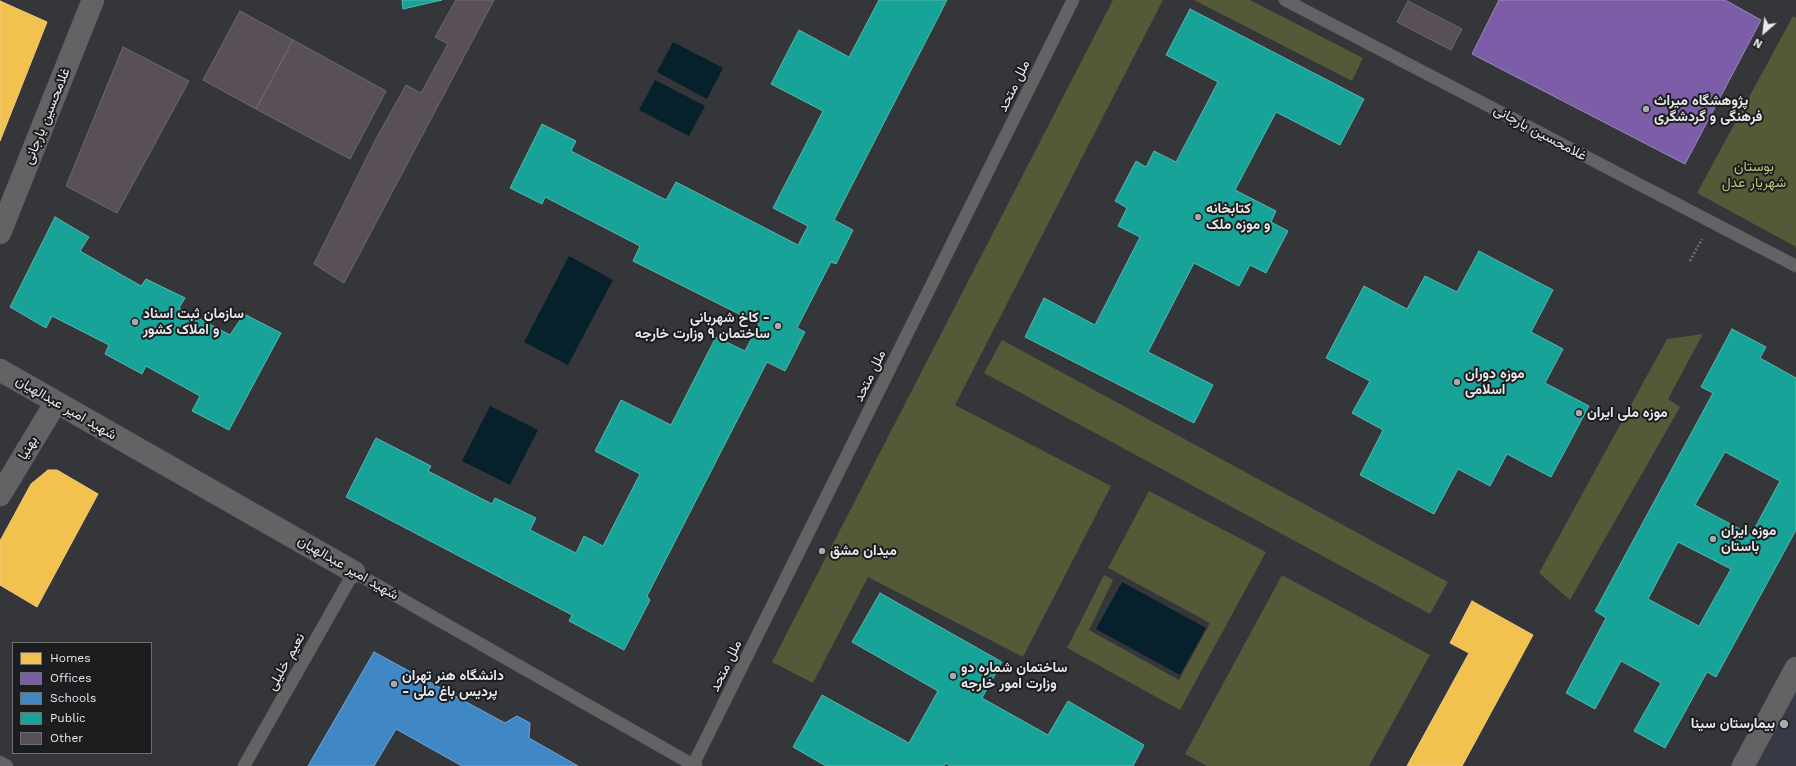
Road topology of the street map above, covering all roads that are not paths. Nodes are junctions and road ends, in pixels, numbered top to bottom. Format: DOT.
graph roads {
  1 [pos="93,0"];
  2 [pos="1073,0"];
  3 [pos="1285,0"];
  4 [pos="0,233"];
  5 [pos="1796,266"];
  6 [pos="0,370"];
  7 [pos="56,402"];
  8 [pos="0,495"];
  9 [pos="354,572"];
  10 [pos="1796,668"];
  11 [pos="0,762"];
  12 [pos="7,766"];
  13 [pos="244,766"];
  14 [pos="694,766"];
  15 [pos="1744,766"];
  1 -- 4 [label="street, غلامحسین یارجانی"];
  2 -- 14 [label="lane, ملل متحد"];
  3 -- 5 [label="lane, غلامحسین یارجانی"];
  6 -- 7 [label="street, شهید امیر عبدالهیان"];
  7 -- 8 [label="street, بهنیا"];
  7 -- 9 [label="street, شهید امیر عبدالهیان"];
  9 -- 13 [label="lane, نعیم خلیلی"];
  9 -- 14 [label="lane, شهید امیر عبدالهیان"];
  10 -- 15 [label="street"];
  11 -- 12 [label="lane"];
}
